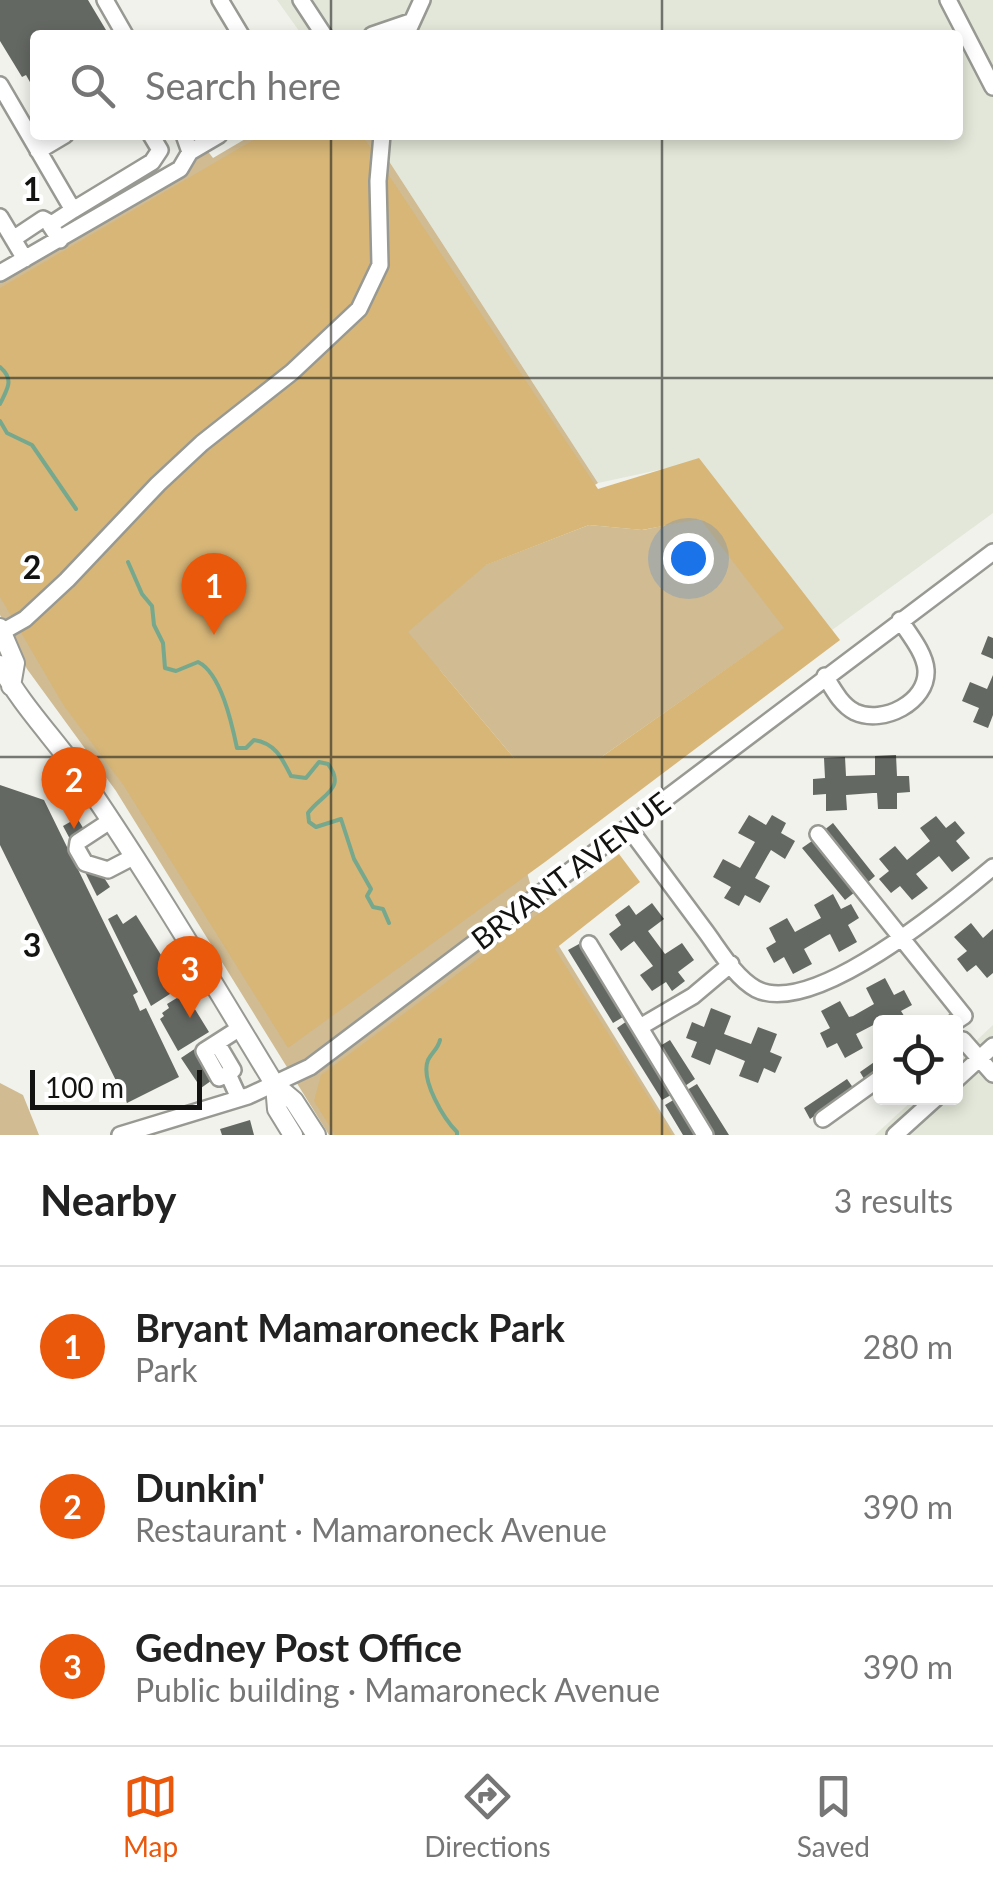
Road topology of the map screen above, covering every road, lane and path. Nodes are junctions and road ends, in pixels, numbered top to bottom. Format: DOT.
graph roads {
  1 [pos="104,0"];
  2 [pos="220,0"];
  3 [pos="301,0"];
  4 [pos="422,0"];
  5 [pos="948,0"];
  6 [pos="408,29"];
  7 [pos="122,30"];
  8 [pos="238,30"];
  9 [pos="321,30"];
  10 [pos="0,85"];
  11 [pos="993,88"];
  12 [pos="30,137"];
  13 [pos="32,140"];
  14 [pos="57,140"];
  15 [pos="154,140"];
  16 [pos="186,140"];
  17 [pos="210,140"];
  18 [pos="382,140"];
  19 [pos="38,151"];
  20 [pos="190,152"];
  21 [pos="73,210"];
  22 [pos="0,217"];
  23 [pos="56,232"];
  24 [pos="13,239"];
  25 [pos="24,259"];
  26 [pos="0,273"];
  27 [pos="993,552"];
  28 [pos="900,620"];
  29 [pos="1,630"];
  30 [pos="0,665"];
  31 [pos="825,676"];
  32 [pos="6,684"];
  33 [pos="110,821"];
  34 [pos="628,828"];
  35 [pos="818,834"];
  36 [pos="133,856"];
  37 [pos="993,867"];
  38 [pos="900,940"];
  39 [pos="589,944"];
  40 [pos="730,964"];
  41 [pos="963,1017"];
  42 [pos="640,1026"];
  43 [pos="240,1028"];
  44 [pos="963,1040"];
  45 [pos="993,1046"];
  46 [pos="979,1058"];
  47 [pos="963,1073"];
  48 [pos="993,1074"];
  49 [pos="873,1083"];
  50 [pos="275,1085"];
  51 [pos="240,1098"];
  52 [pos="928,1105"];
  53 [pos="822,1119"];
  54 [pos="120,1135"];
  55 [pos="293,1135"];
  56 [pos="316,1135"];
  57 [pos="705,1135"];
  58 [pos="895,1135"];
  1 -- 7 [label="street"];
  2 -- 8 [label="street"];
  3 -- 9 [label="street"];
  4 -- 6 [label="street"];
  5 -- 11 [label="street"];
  10 -- 12 [label="street"];
  13 -- 19 [label="street"];
  14 -- 19 [label="street"];
  15 -- 21 [label="street"];
  16 -- 20 [label="street"];
  17 -- 20 [label="street"];
  18 -- 29 [label="street"];
  19 -- 21 [label="street"];
  20 -- 23 [label="street"];
  21 -- 23 [label="street"];
  22 -- 24 [label="street"];
  23 -- 24 [label="street"];
  23 -- 25 [label="street"];
  24 -- 25 [label="street"];
  25 -- 26 [label="street"];
  27 -- 28 [label="street, BRYANT AVENUE"];
  28 -- 31 [label="street, BRYANT AVENUE"];
  28 -- 31 [label="street"];
  29 -- 32 [label="main road"];
  30 -- 32 [label="main road"];
  31 -- 34 [label="street, BRYANT AVENUE"];
  32 -- 33 [label="main road"];
  33 -- 36 [label="main road"];
  33 -- 36 [label="street"];
  34 -- 40 [label="street"];
  34 -- 50 [label="street, BRYANT AVENUE"];
  35 -- 38 [label="street"];
  36 -- 43 [label="main road"];
  37 -- 38 [label="street"];
  38 -- 40 [label="street"];
  38 -- 41 [label="street"];
  39 -- 42 [label="street"];
  40 -- 42 [label="street"];
  42 -- 57 [label="street"];
  43 -- 50 [label="main road"];
  43 -- 51 [label="street"];
  44 -- 46 [label="street"];
  45 -- 46 [label="street"];
  46 -- 47 [label="street"];
  46 -- 48 [label="street"];
  49 -- 53 [label="street"];
  50 -- 51 [label="street, BRYANT AVENUE"];
  50 -- 55 [label="main road"];
  50 -- 56 [label="main road"];
  51 -- 54 [label="street, BRYANT AVENUE"];
  52 -- 58 [label="street"];
}
